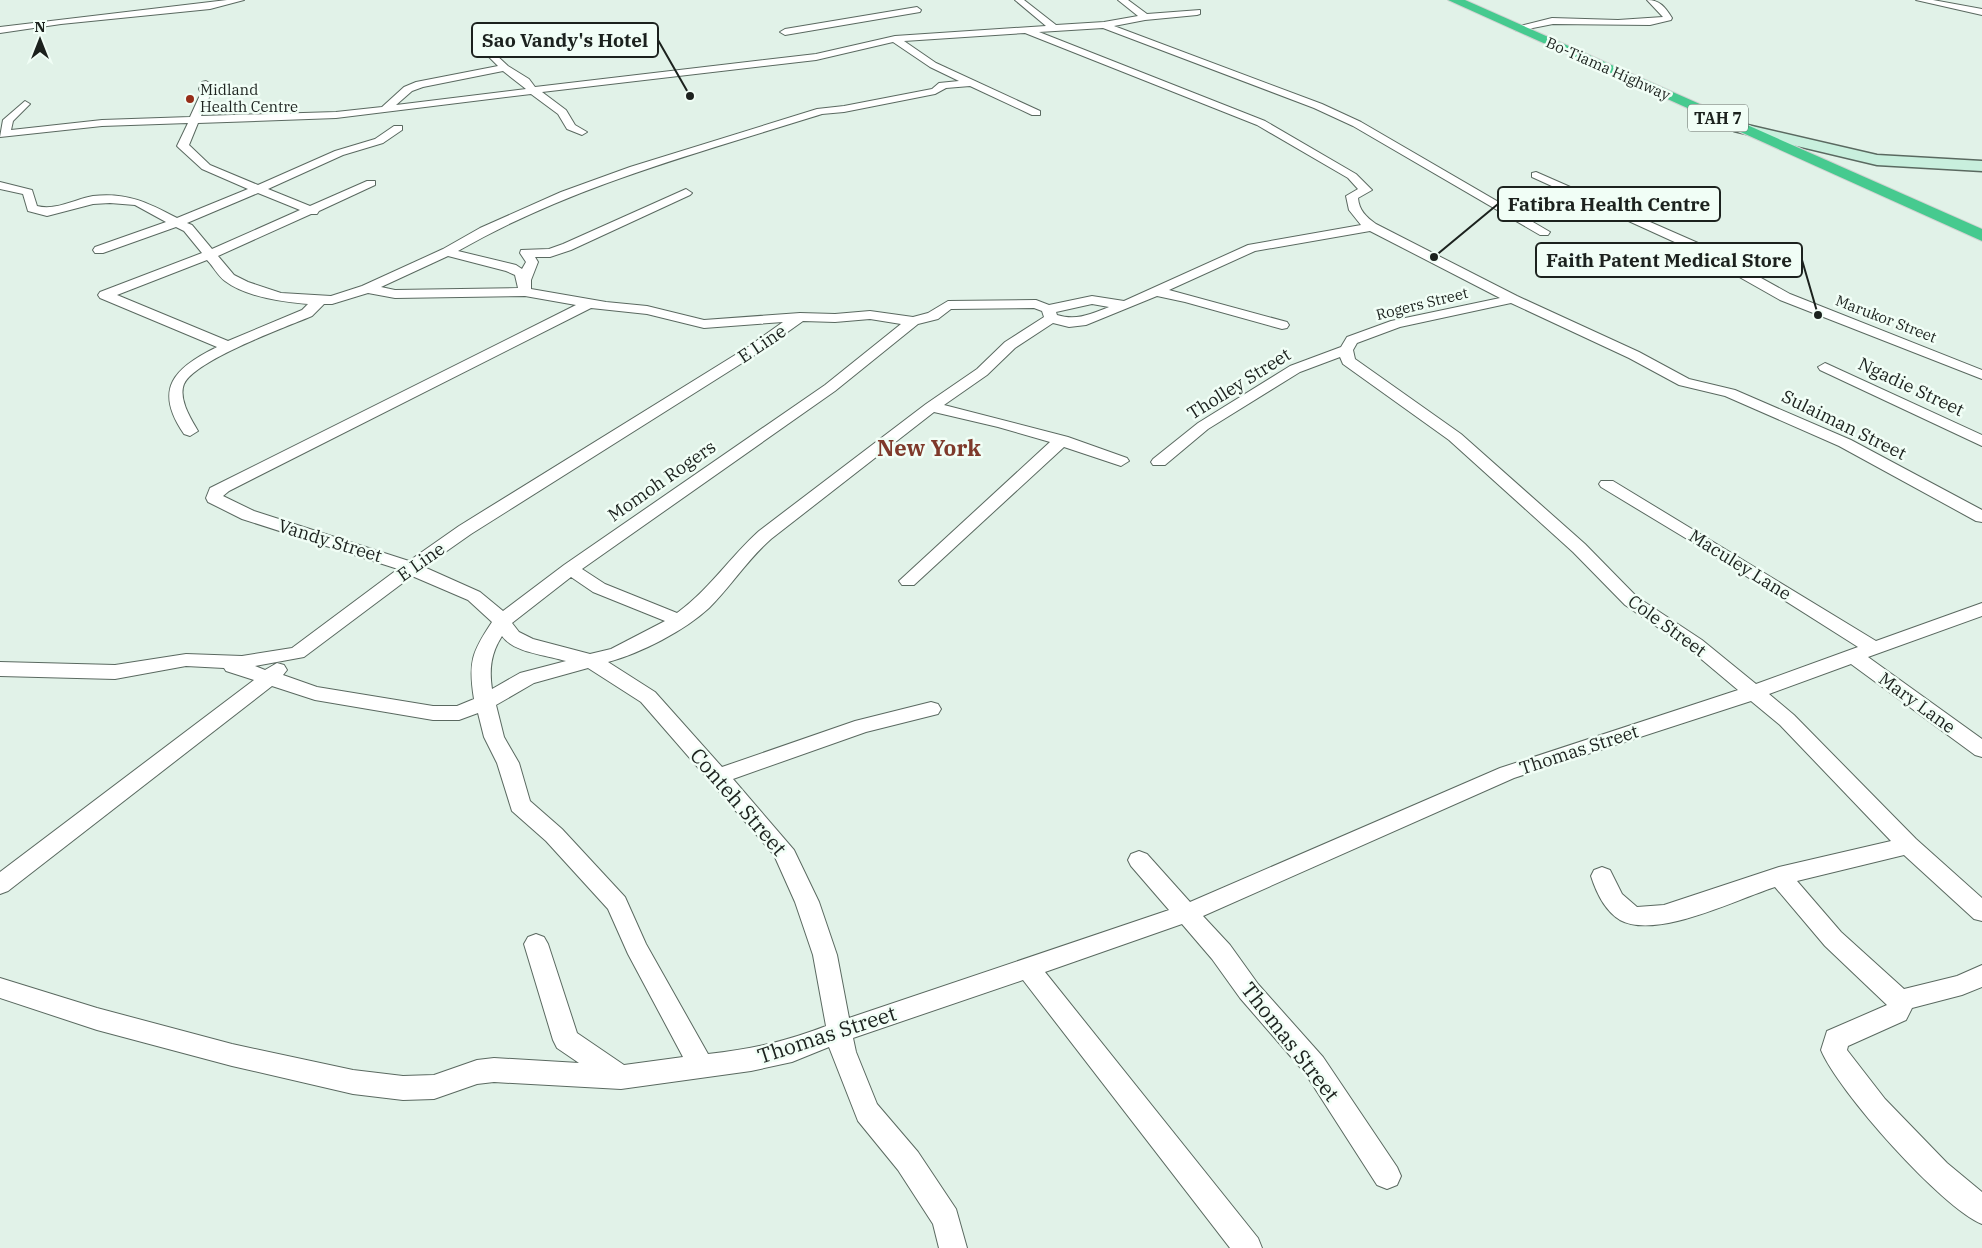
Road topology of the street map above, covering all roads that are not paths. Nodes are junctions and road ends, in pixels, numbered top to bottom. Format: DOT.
graph roads {
  1 [pos="240,0"];
  2 [pos="1019,0"];
  3 [pos="1122,0"];
  4 [pos="1454,0"];
  5 [pos="1651,0"];
  6 [pos="1920,0"];
  7 [pos="906,2"];
  8 [pos="1197,12"];
  9 [pos="1982,12"];
  10 [pos="1146,17"];
  11 [pos="1104,25"];
  12 [pos="1053,27"];
  13 [pos="1517,28"];
  14 [pos="0,30"];
  15 [pos="1027,30"];
  16 [pos="785,32"];
  17 [pos="895,39"];
  18 [pos="481,44"];
  19 [pos="505,68"];
  20 [pos="973,82"];
  21 [pos="206,84"];
  22 [pos="533,90"];
  23 [pos="25,104"];
  24 [pos="386,108"];
  25 [pos="1036,113"];
  26 [pos="194,120"];
  27 [pos="398,128"];
  28 [pos="1739,128"];
  29 [pos="582,132"];
  30 [pos="2,134"];
  31 [pos="1982,166"];
  32 [pos="1536,175"];
  33 [pos="371,183"];
  34 [pos="0,185"];
  35 [pos="256,190"];
  36 [pos="686,193"];
  37 [pos="312,211"];
  38 [pos="176,222"];
  39 [pos="1372,227"];
  40 [pos="1965,228"];
  41 [pos="1982,228"];
  42 [pos="1544,232"];
  43 [pos="1982,236"];
  44 [pos="99,250"];
  45 [pos="447,252"];
  46 [pos="211,254"];
  47 [pos="524,286"];
  48 [pos="367,289"];
  49 [pos="1156,292"];
  50 [pos="1512,299"];
  51 [pos="320,300"];
  52 [pos="590,303"];
  53 [pos="1126,305"];
  54 [pos="1049,314"];
  55 [pos="802,317"];
  56 [pos="913,321"];
  57 [pos="1282,325"];
  58 [pos="230,347"];
  59 [pos="1346,350"];
  60 [pos="1824,367"];
  61 [pos="1982,375"];
  62 [pos="931,407"];
  63 [pos="190,431"];
  64 [pos="1062,440"];
  65 [pos="1982,440"];
  66 [pos="1121,460"];
  67 [pos="1159,462"];
  68 [pos="1607,484"];
  69 [pos="1982,517"];
  70 [pos="411,568"];
  71 [pos="570,569"];
  72 [pos="908,581"];
  73 [pos="1982,609"];
  74 [pos="681,621"];
  75 [pos="500,623"];
  76 [pos="1862,652"];
  77 [pos="297,653"];
  78 [pos="215,661"];
  79 [pos="592,661"];
  80 [pos="0,669"];
  81 [pos="269,677"];
  82 [pos="1752,693"];
  83 [pos="485,702"];
  84 [pos="931,709"];
  85 [pos="1982,750"];
  86 [pos="717,777"];
  87 [pos="1908,845"];
  88 [pos="1140,860"];
  89 [pos="1602,876"];
  90 [pos="1779,876"];
  91 [pos="0,885"];
  92 [pos="1982,912"];
  93 [pos="1185,914"];
  94 [pos="536,944"];
  95 [pos="1028,968"];
  96 [pos="1982,975"];
  97 [pos="0,988"];
  98 [pos="1900,1001"];
  99 [pos="839,1032"];
  100 [pos="702,1068"];
  101 [pos="621,1077"];
  102 [pos="1387,1176"];
  103 [pos="1982,1210"];
  104 [pos="953,1248"];
  105 [pos="1248,1248"];
  1 -- 14 [label="street"];
  2 -- 12 [label="street"];
  3 -- 10 [label="street"];
  4 -- 13 [label="highway, Bo-Tiama Highway / TAH 7"];
  5 -- 13 [label="street"];
  6 -- 9 [label="street"];
  7 -- 16 [label="street"];
  8 -- 10 [label="street"];
  10 -- 11 [label="street"];
  11 -- 12 [label="street"];
  11 -- 42 [label="street"];
  12 -- 15 [label="street"];
  13 -- 28 [label="highway, Bo-Tiama Highway / TAH 7"];
  15 -- 17 [label="street"];
  15 -- 39 [label="street"];
  17 -- 20 [label="street"];
  17 -- 22 [label="street"];
  18 -- 19 [label="street"];
  19 -- 22 [label="street"];
  19 -- 24 [label="street"];
  20 -- 25 [label="street"];
  20 -- 45 [label="street"];
  21 -- 26 [label="street"];
  22 -- 24 [label="street"];
  22 -- 29 [label="street"];
  23 -- 30 [label="street"];
  24 -- 26 [label="street"];
  26 -- 30 [label="street"];
  26 -- 35 [label="street"];
  27 -- 35 [label="street"];
  28 -- 31 [label="street"];
  28 -- 40 [label="highway, Bo-Tiama Highway / TAH 7"];
  32 -- 61 [label="street, Marukor Street"];
  33 -- 37 [label="street"];
  34 -- 38 [label="street"];
  35 -- 37 [label="street"];
  35 -- 38 [label="street"];
  36 -- 47 [label="street"];
  37 -- 46 [label="street"];
  38 -- 44 [label="street"];
  38 -- 46 [label="street"];
  39 -- 49 [label="street"];
  39 -- 50 [label="street, Sulaiman Street"];
  40 -- 41 [label="street"];
  40 -- 43 [label="highway, Bo-Tiama Highway / TAH 7"];
  45 -- 47 [label="street"];
  45 -- 48 [label="street"];
  46 -- 51 [label="street"];
  46 -- 58 [label="street"];
  47 -- 48 [label="street"];
  47 -- 52 [label="street"];
  48 -- 51 [label="street"];
  49 -- 53 [label="street"];
  49 -- 57 [label="street"];
  50 -- 59 [label="street, Rogers Street"];
  50 -- 69 [label="street, Sulaiman Street"];
  51 -- 58 [label="street"];
  52 -- 55 [label="street"];
  52 -- 70 [label="street, Vandy Street"];
  53 -- 54 [label="street"];
  53 -- 54 [label="street"];
  54 -- 56 [label="street"];
  54 -- 62 [label="street"];
  55 -- 56 [label="street"];
  55 -- 70 [label="street, E Line"];
  56 -- 71 [label="street, Momoh Rogers"];
  58 -- 63 [label="street"];
  59 -- 67 [label="street, Tholley Street"];
  59 -- 82 [label="street, Cole Street"];
  60 -- 65 [label="street, Ngadie Street"];
  62 -- 64 [label="street"];
  62 -- 74 [label="street"];
  64 -- 66 [label="street"];
  64 -- 72 [label="street"];
  68 -- 76 [label="street, Maculey Lane"];
  70 -- 75 [label="street, Vandy Street"];
  70 -- 77 [label="street, E Line"];
  71 -- 74 [label="street"];
  71 -- 75 [label="street, Momoh Rogers"];
  73 -- 76 [label="street, Thomas Street"];
  74 -- 79 [label="street"];
  75 -- 79 [label="street, Vandy Street"];
  75 -- 83 [label="street, Momoh Rogers"];
  76 -- 82 [label="street, Thomas Street"];
  76 -- 85 [label="street, Mary Lane"];
  77 -- 78 [label="street, E Line"];
  77 -- 81 [label="street"];
  78 -- 80 [label="street, E Line"];
  78 -- 81 [label="street"];
  79 -- 83 [label="street"];
  79 -- 86 [label="street, Conteh Street"];
  81 -- 83 [label="street"];
  81 -- 91 [label="street"];
  82 -- 87 [label="street, Cole Street"];
  82 -- 93 [label="street, Thomas Street"];
  83 -- 100 [label="street, Momoh Rogers"];
  84 -- 86 [label="street"];
  86 -- 99 [label="street, Conteh Street"];
  87 -- 90 [label="street"];
  87 -- 92 [label="street, Cole Street"];
  88 -- 93 [label="street, Thomas Street"];
  89 -- 90 [label="street"];
  90 -- 98 [label="street"];
  93 -- 95 [label="street, Thomas Street"];
  93 -- 102 [label="street, Thomas Street"];
  94 -- 101 [label="street"];
  95 -- 99 [label="street, Thomas Street"];
  95 -- 105 [label="street"];
  96 -- 98 [label="street"];
  97 -- 101 [label="street, Thomas Street"];
  98 -- 103 [label="street"];
  99 -- 100 [label="street, Thomas Street"];
  99 -- 104 [label="street, Conteh Street"];
  100 -- 101 [label="street, Thomas Street"];
}
